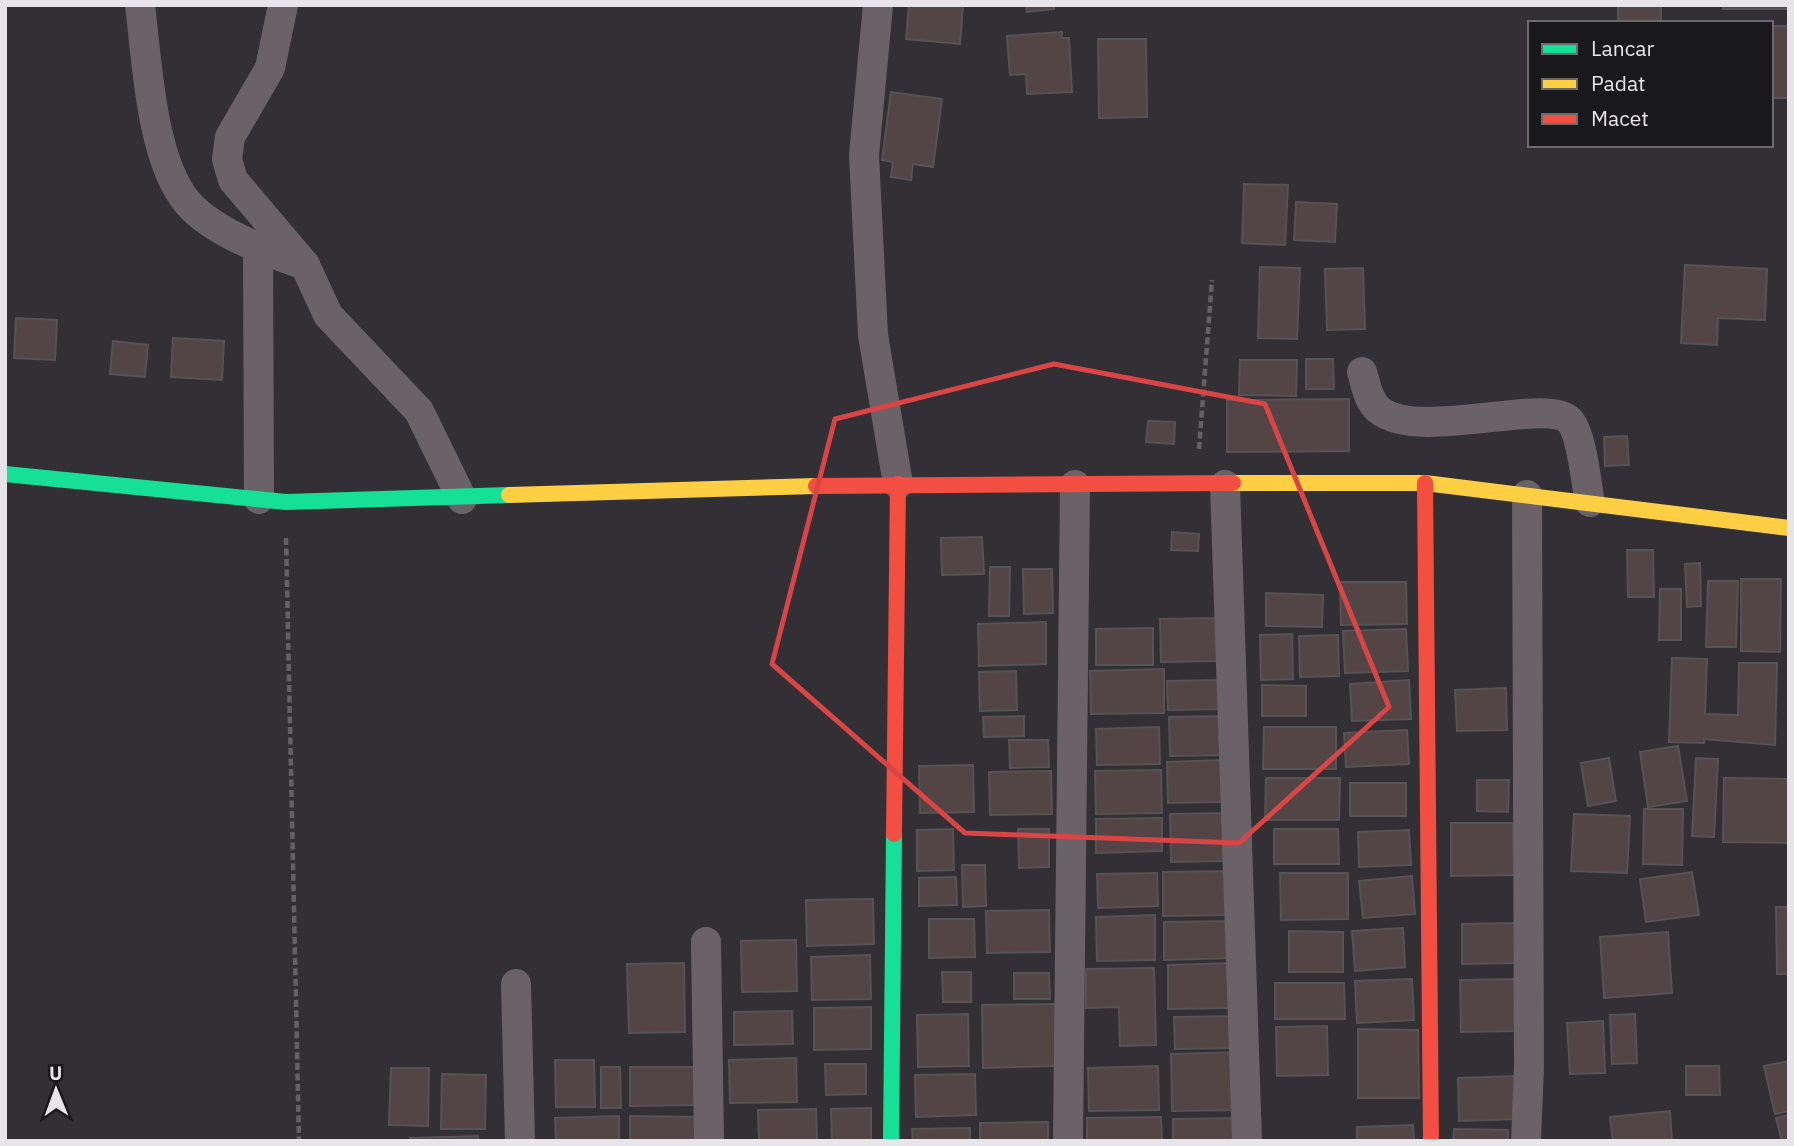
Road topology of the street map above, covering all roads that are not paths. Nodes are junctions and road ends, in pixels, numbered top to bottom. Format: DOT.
graph roads {
  1 [pos="140,5"];
  2 [pos="283,5"];
  3 [pos="878,5"];
  4 [pos="258,249"];
  5 [pos="305,265"];
  6 [pos="1362,372"];
  7 [pos="5,474"];
  8 [pos="1425,483"];
  9 [pos="898,484"];
  10 [pos="1075,485"];
  11 [pos="1211,485"];
  12 [pos="1527,495"];
  13 [pos="462,499"];
  14 [pos="272,501"];
  15 [pos="1590,502"];
  16 [pos="1789,528"];
  17 [pos="706,942"];
  18 [pos="516,984"];
  19 [pos="520,1141"];
  20 [pos="709,1141"];
  21 [pos="891,1141"];
  22 [pos="1068,1141"];
  23 [pos="1247,1141"];
  24 [pos="1431,1141"];
  25 [pos="1526,1141"];
  1 -- 4 [label="street"];
  2 -- 5 [label="street"];
  3 -- 9 [label="street"];
  4 -- 5 [label="street"];
  4 -- 14 [label="street"];
  5 -- 13 [label="street"];
  6 -- 15 [label="street"];
  7 -- 14 [label="street"];
  8 -- 11 [label="street"];
  8 -- 12 [label="street"];
  8 -- 24 [label="street"];
  9 -- 10 [label="street"];
  9 -- 13 [label="street"];
  9 -- 21 [label="street"];
  10 -- 11 [label="street"];
  10 -- 22 [label="street"];
  11 -- 23 [label="street"];
  12 -- 15 [label="street"];
  12 -- 25 [label="street"];
  13 -- 14 [label="street"];
  15 -- 16 [label="street"];
  17 -- 20 [label="street"];
  18 -- 19 [label="street"];
}
